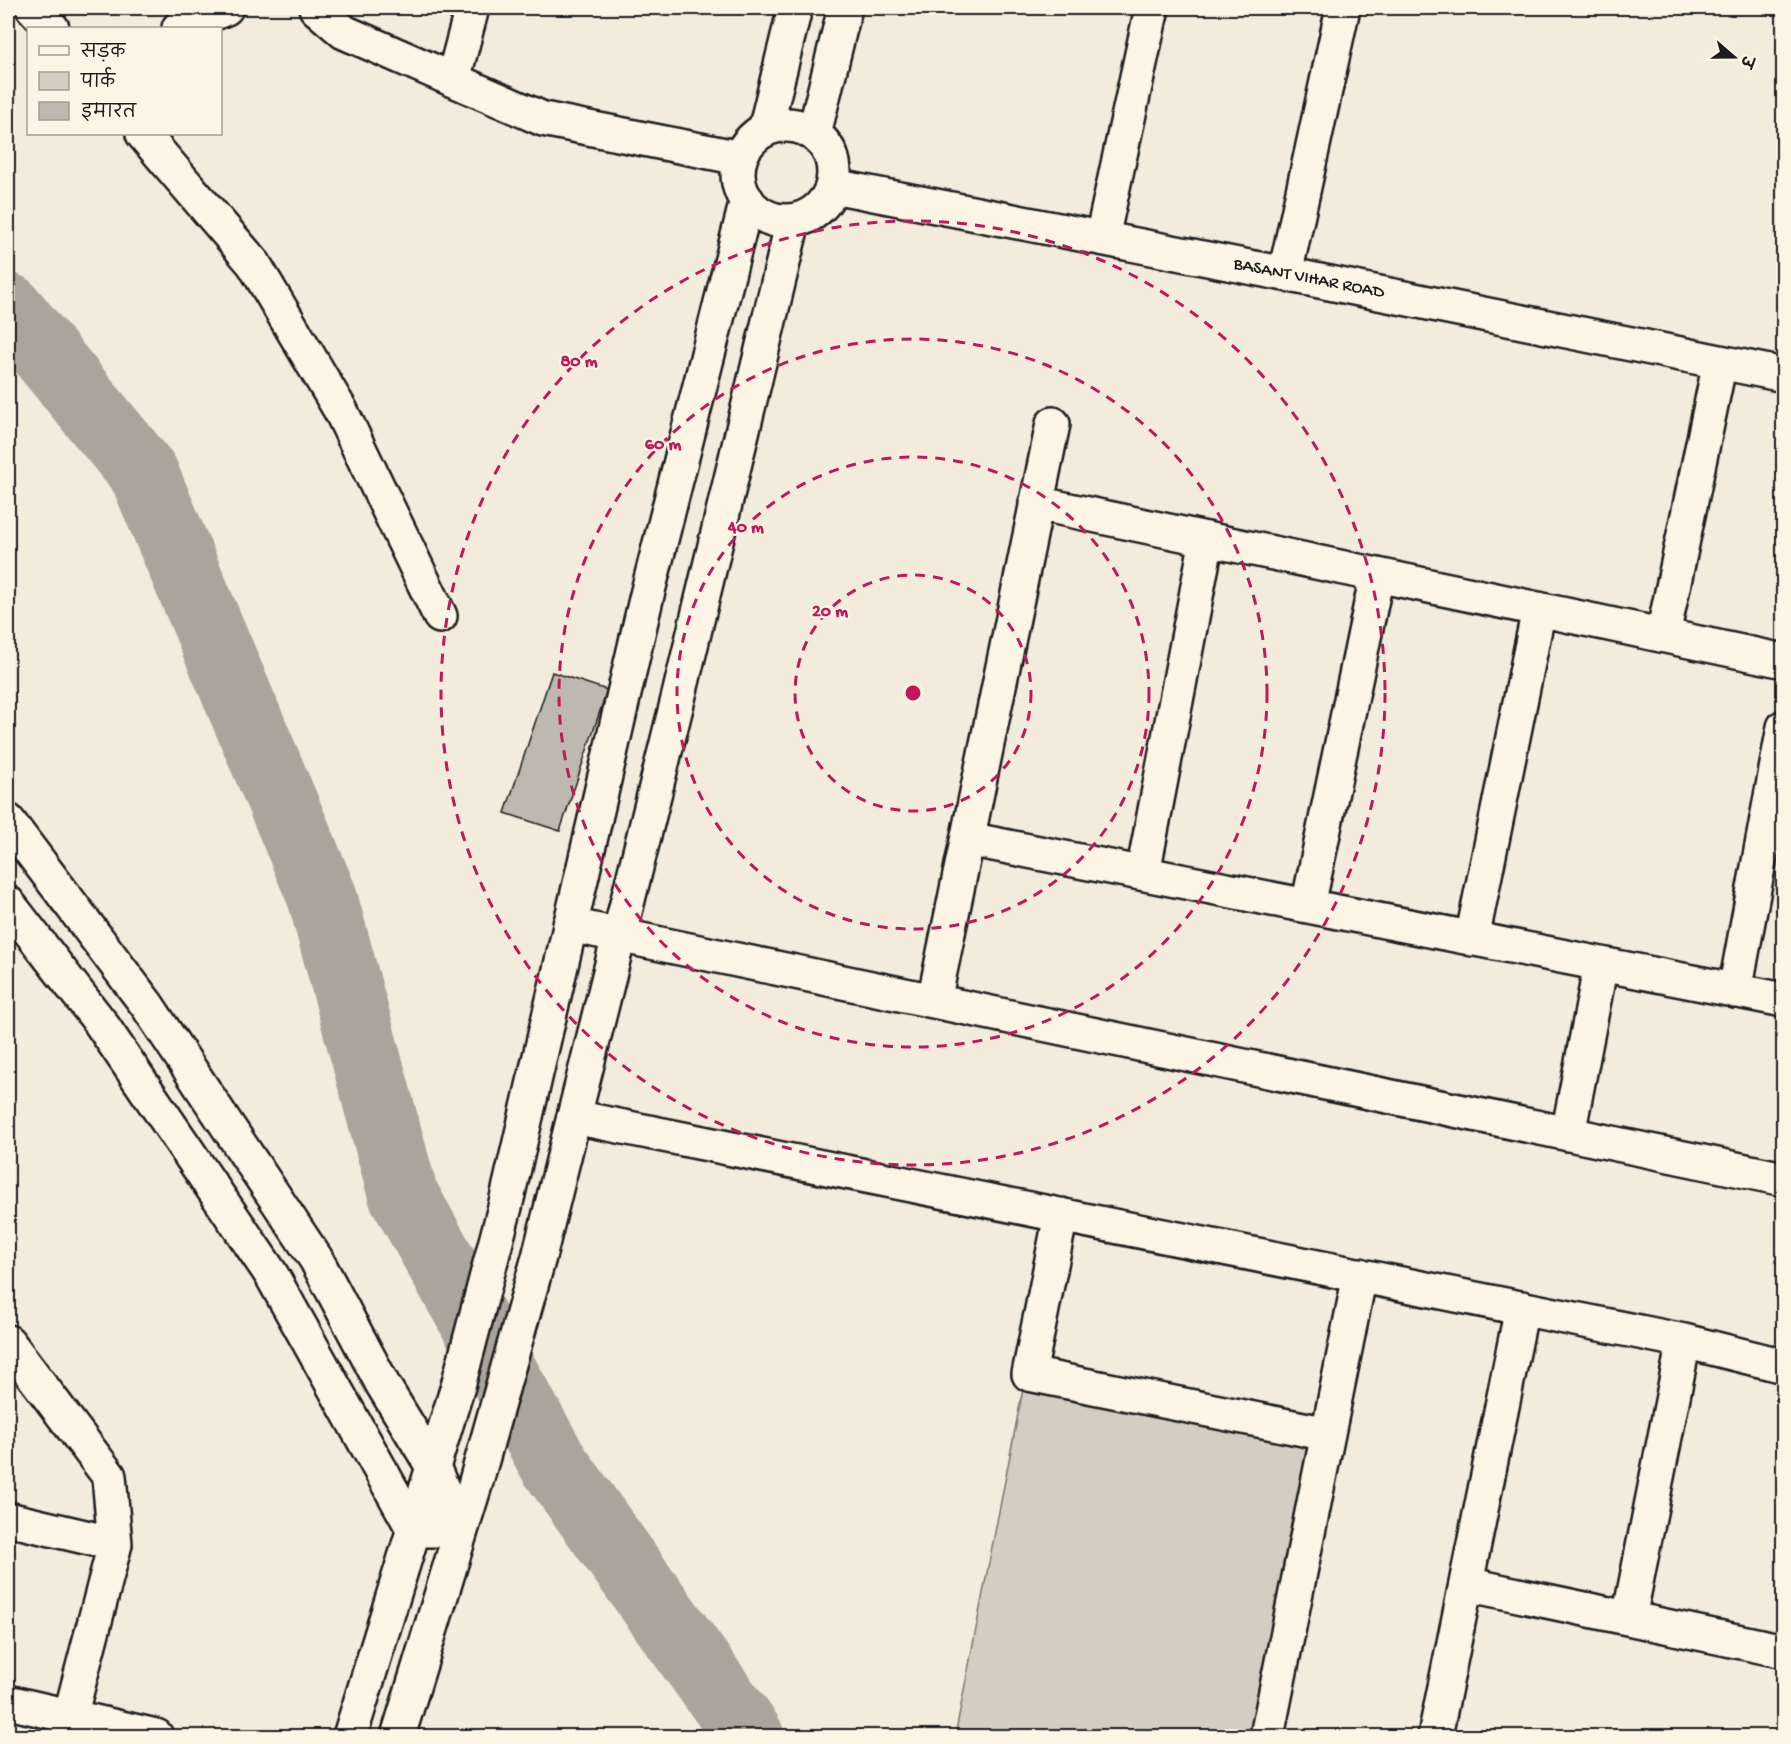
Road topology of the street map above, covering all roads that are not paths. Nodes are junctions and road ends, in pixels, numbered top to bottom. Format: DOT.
graph roads {
  1 [pos="33,8"];
  2 [pos="226,8"];
  3 [pos="316,8"];
  4 [pos="472,8"];
  5 [pos="795,8"];
  6 [pos="845,8"];
  7 [pos="1152,8"];
  8 [pos="1343,8"];
  9 [pos="51,27"];
  10 [pos="181,27"];
  11 [pos="453,80"];
  12 [pos="765,130"];
  13 [pos="814,134"];
  14 [pos="144,135"];
  15 [pos="740,158"];
  16 [pos="833,186"];
  17 [pos="747,200"];
  18 [pos="793,221"];
  19 [pos="1102,238"];
  20 [pos="1285,274"];
  21 [pos="1720,362"];
  22 [pos="1784,375"];
  23 [pos="1053,424"];
  24 [pos="1036,503"];
  25 [pos="1207,539"];
  26 [pos="1377,575"];
  27 [pos="1539,609"];
  28 [pos="440,616"];
  29 [pos="1664,635"];
  30 [pos="1784,661"];
  31 [pos="1784,727"];
  32 [pos="8,821"];
  33 [pos="968,839"];
  34 [pos="1143,873"];
  35 [pos="8,903"];
  36 [pos="1308,906"];
  37 [pos="570,925"];
  38 [pos="619,935"];
  39 [pos="1472,939"];
  40 [pos="1602,964"];
  41 [pos="1735,991"];
  42 [pos="1784,1000"];
  43 [pos="934,1001"];
  44 [pos="574,1117"];
  45 [pos="1568,1134"];
  46 [pos="1784,1179"];
  47 [pos="1061,1215"];
  48 [pos="1360,1275"];
  49 [pos="1522,1308"];
  50 [pos="1684,1341"];
  51 [pos="8,1342"];
  52 [pos="1784,1366"];
  53 [pos="1328,1434"];
  54 [pos="433,1467"];
  55 [pos="8,1519"];
  56 [pos="414,1530"];
  57 [pos="460,1530"];
  58 [pos="115,1544"];
  59 [pos="1466,1584"];
  60 [pos="1629,1618"];
  61 [pos="1784,1651"];
  62 [pos="8,1702"];
  63 [pos="68,1726"];
  64 [pos="156,1737"];
  65 [pos="350,1737"];
  66 [pos="398,1737"];
  67 [pos="1267,1737"];
  68 [pos="1435,1737"];
  1 -- 9 [label="street"];
  2 -- 10 [label="street"];
  3 -- 11 [label="street"];
  4 -- 11 [label="street"];
  5 -- 12 [label="street"];
  6 -- 13 [label="street"];
  7 -- 19 [label="street"];
  8 -- 20 [label="street"];
  11 -- 15 [label="street"];
  12 -- 13 [label="street"];
  12 -- 15 [label="street"];
  13 -- 16 [label="street"];
  14 -- 28 [label="street"];
  15 -- 17 [label="street"];
  16 -- 18 [label="street"];
  16 -- 19 [label="street, BASANT VIHAR ROAD"];
  17 -- 18 [label="street"];
  17 -- 37 [label="street"];
  18 -- 38 [label="street"];
  19 -- 20 [label="street, BASANT VIHAR ROAD"];
  20 -- 21 [label="street, BASANT VIHAR ROAD"];
  21 -- 22 [label="street, BASANT VIHAR ROAD"];
  21 -- 29 [label="street"];
  23 -- 24 [label="street"];
  24 -- 25 [label="street"];
  24 -- 33 [label="street"];
  25 -- 26 [label="street"];
  25 -- 34 [label="street"];
  26 -- 27 [label="street"];
  26 -- 36 [label="street"];
  27 -- 29 [label="street"];
  27 -- 39 [label="street"];
  29 -- 30 [label="street"];
  31 -- 41 [label="street"];
  32 -- 54 [label="street"];
  33 -- 34 [label="street"];
  33 -- 43 [label="street"];
  34 -- 36 [label="street"];
  35 -- 56 [label="street"];
  36 -- 39 [label="street"];
  37 -- 38 [label="street"];
  37 -- 54 [label="street"];
  38 -- 43 [label="street"];
  38 -- 44 [label="street"];
  39 -- 40 [label="street"];
  40 -- 41 [label="street"];
  40 -- 45 [label="street"];
  41 -- 42 [label="street"];
  43 -- 45 [label="street"];
  44 -- 47 [label="street"];
  44 -- 57 [label="street"];
  45 -- 46 [label="street"];
  47 -- 48 [label="street"];
  47 -- 53 [label="street"];
  48 -- 49 [label="street"];
  48 -- 53 [label="street"];
  49 -- 50 [label="street"];
  49 -- 59 [label="street"];
  50 -- 52 [label="street"];
  50 -- 60 [label="street"];
  51 -- 58 [label="street"];
  53 -- 67 [label="street"];
  54 -- 56 [label="street"];
  54 -- 57 [label="street"];
  55 -- 58 [label="street"];
  56 -- 57 [label="street"];
  56 -- 65 [label="street"];
  57 -- 66 [label="street"];
  58 -- 63 [label="street"];
  59 -- 60 [label="street"];
  59 -- 68 [label="street"];
  60 -- 61 [label="street"];
  62 -- 63 [label="street"];
  63 -- 64 [label="street"];
}
